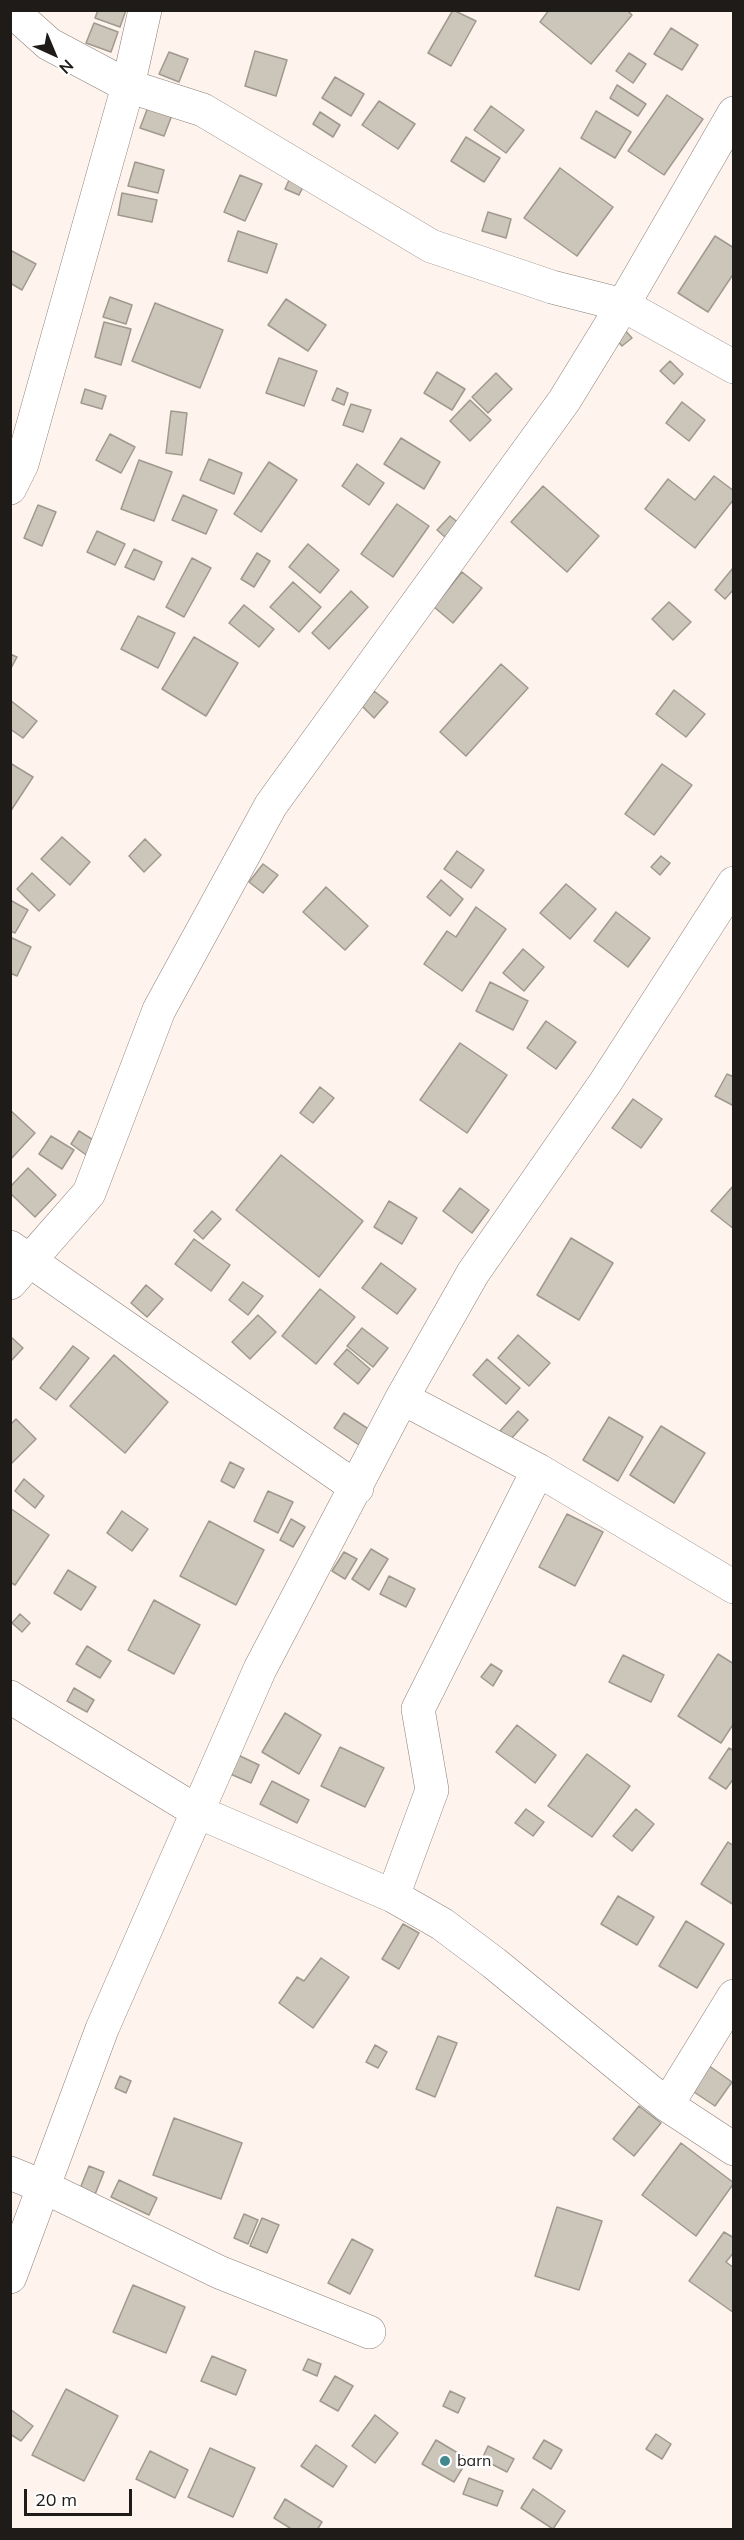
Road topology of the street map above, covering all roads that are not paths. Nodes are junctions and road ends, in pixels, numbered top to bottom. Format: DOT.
graph roads {
  1 [pos="11,10"];
  2 [pos="145,10"];
  3 [pos="128,86"];
  4 [pos="734,113"];
  5 [pos="624,305"];
  6 [pos="734,367"];
  7 [pos="10,488"];
  8 [pos="734,883"];
  9 [pos="17,1263"];
  10 [pos="402,1398"];
  11 [pos="538,1470"];
  12 [pos="357,1488"];
  13 [pos="734,1587"];
  14 [pos="10,1697"];
  15 [pos="198,1812"];
  16 [pos="393,1896"];
  17 [pos="734,1996"];
  18 [pos="667,2105"];
  19 [pos="734,2149"];
  20 [pos="10,2173"];
  21 [pos="42,2186"];
  22 [pos="10,2277"];
  23 [pos="369,2332"];
  1 -- 3 [label="street"];
  2 -- 3 [label="street"];
  3 -- 5 [label="street"];
  3 -- 7 [label="street"];
  4 -- 5 [label="street"];
  5 -- 6 [label="street"];
  5 -- 9 [label="street"];
  8 -- 10 [label="street"];
  9 -- 12 [label="street"];
  10 -- 11 [label="street"];
  10 -- 12 [label="street"];
  11 -- 13 [label="street"];
  11 -- 16 [label="street"];
  12 -- 15 [label="street"];
  14 -- 15 [label="street"];
  15 -- 16 [label="street"];
  15 -- 21 [label="street"];
  16 -- 18 [label="street"];
  17 -- 18 [label="street"];
  18 -- 19 [label="street"];
  20 -- 21 [label="street"];
  21 -- 22 [label="street"];
  21 -- 23 [label="street"];
}
